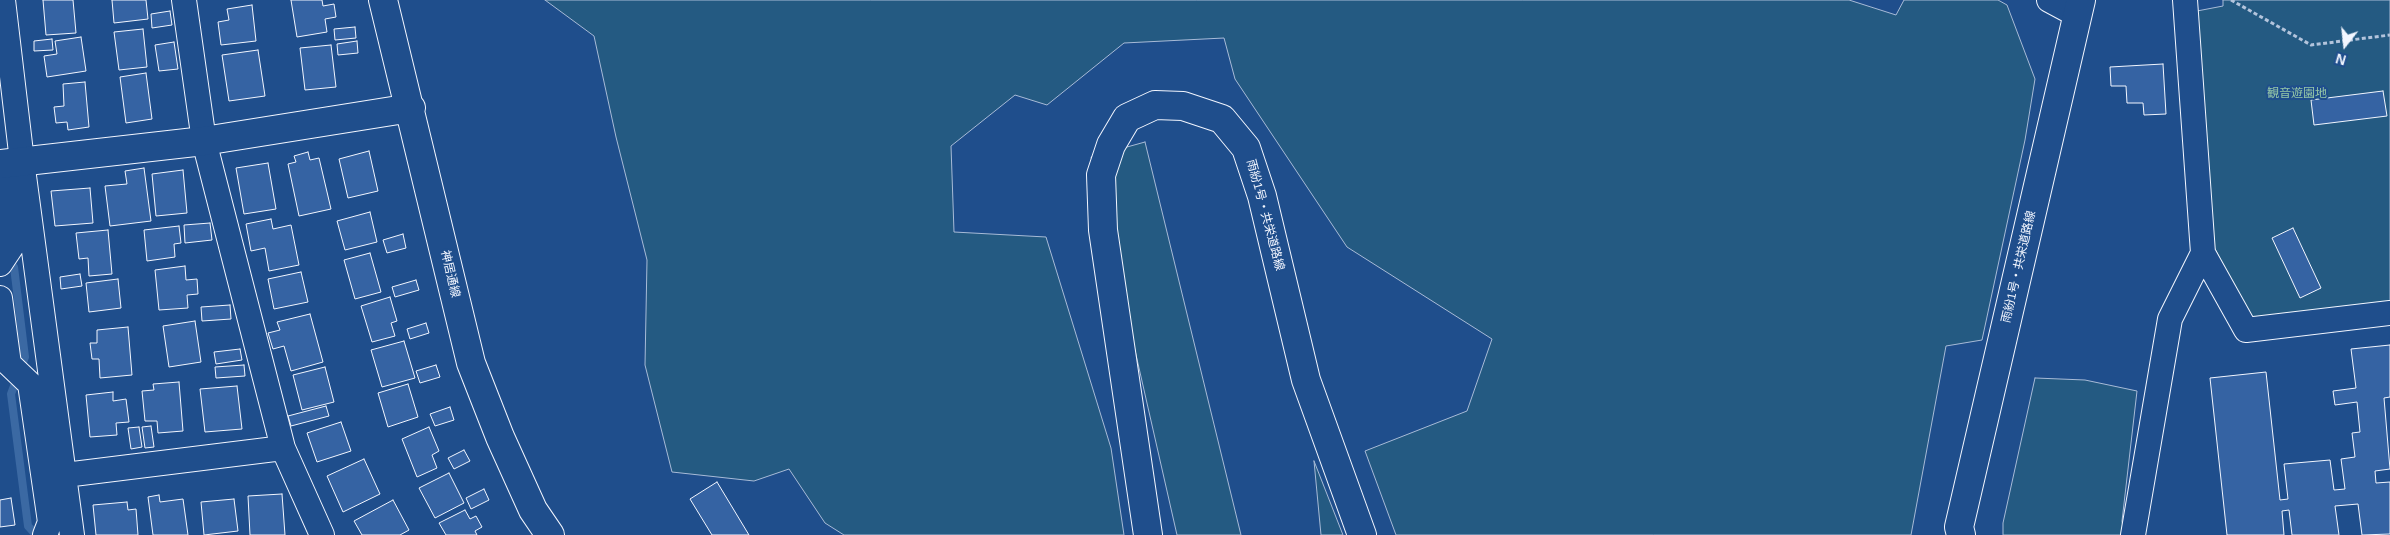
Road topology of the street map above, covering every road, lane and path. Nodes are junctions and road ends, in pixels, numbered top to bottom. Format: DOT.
graph roads {
  1 [pos="3,0"];
  2 [pos="184,0"];
  3 [pos="383,0"];
  4 [pos="2049,0"];
  5 [pos="2185,0"];
  6 [pos="2231,0"];
  7 [pos="2079,7"];
  8 [pos="2390,35"];
  9 [pos="411,108"];
  10 [pos="204,141"];
  11 [pos="7,167"];
  12 [pos="2203,253"];
  13 [pos="4,259"];
  14 [pos="0,298"];
  15 [pos="2390,313"];
  16 [pos="283,448"];
  17 [pos="65,475"];
  18 [pos="45,534"];
  19 [pos="72,535"];
  20 [pos="322,535"];
  21 [pos="550,535"];
  22 [pos="1148,535"];
  23 [pos="1362,535"];
  24 [pos="1961,535"];
  25 [pos="2133,535"];
  1 -- 11 [label="street"];
  2 -- 10 [label="street"];
  3 -- 9 [label="street, 神居通線"];
  4 -- 7 [label="street"];
  5 -- 12 [label="street"];
  6 -- 8 [label="path"];
  7 -- 24 [label="street, 雨紛1号・共栄道路線"];
  9 -- 10 [label="street"];
  9 -- 21 [label="street, 神居通線"];
  10 -- 11 [label="street"];
  10 -- 16 [label="street"];
  11 -- 13 [label="street"];
  11 -- 17 [label="street"];
  12 -- 15 [label="street"];
  12 -- 25 [label="street"];
  14 -- 18 [label="street"];
  16 -- 17 [label="street"];
  16 -- 20 [label="street"];
  17 -- 19 [label="street"];
  22 -- 23 [label="street, 雨紛1号・共栄道路線"];
}
